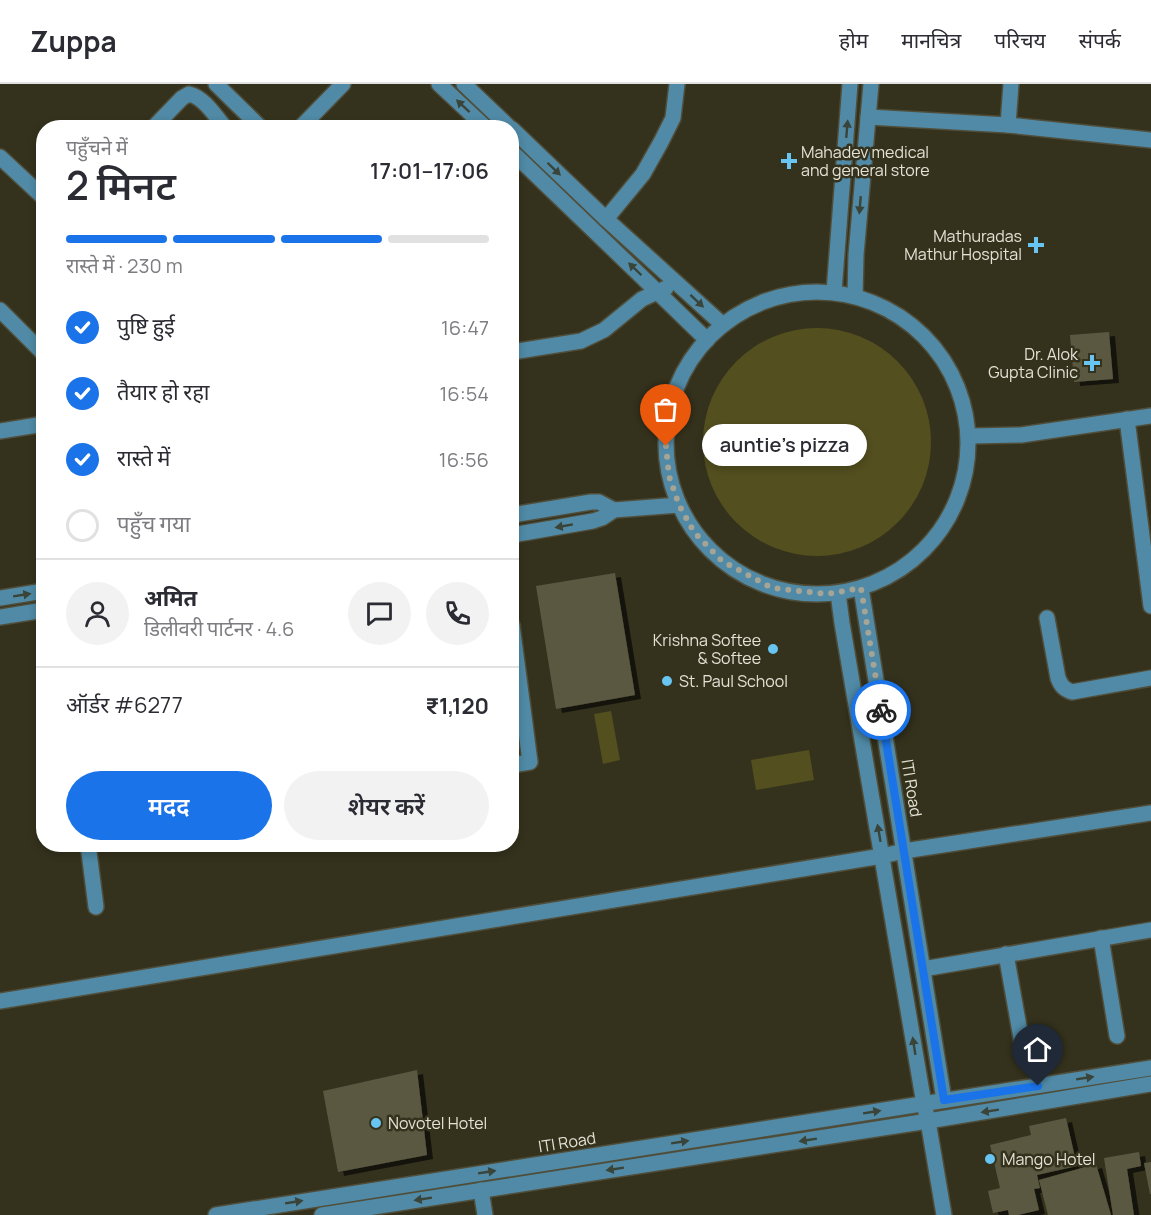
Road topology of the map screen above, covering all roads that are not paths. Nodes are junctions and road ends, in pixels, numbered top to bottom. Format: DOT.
graph roads {
  1 [pos="216,84"];
  2 [pos="343,84"];
  3 [pos="440,84"];
  4 [pos="464,84"];
  5 [pos="850,84"];
  6 [pos="870,84"];
  7 [pos="1011,84"];
  8 [pos="673,88"];
  9 [pos="868,117"];
  10 [pos="161,120"];
  11 [pos="219,120"];
  12 [pos="253,120"];
  13 [pos="308,120"];
  14 [pos="478,120"];
  15 [pos="502,120"];
  16 [pos="1008,125"];
  17 [pos="519,136"];
  18 [pos="1151,140"];
  19 [pos="0,157"];
  20 [pos="519,159"];
  21 [pos="36,191"];
  22 [pos="606,219"];
  23 [pos="678,284"];
  24 [pos="658,292"];
  25 [pos="834,292"];
  26 [pos="855,296"];
  27 [pos="0,310"];
  28 [pos="723,325"];
  29 [pos="706,340"];
  30 [pos="36,346"];
  31 [pos="519,351"];
  32 [pos="1151,416"];
  33 [pos="1127,420"];
  34 [pos="36,425"];
  35 [pos="0,431"];
  36 [pos="970,436"];
  37 [pos="679,505"];
  38 [pos="614,510"];
  39 [pos="519,514"];
  40 [pos="519,534"];
  41 [pos="1147,546"];
  42 [pos="861,588"];
  43 [pos="36,592"];
  44 [pos="838,593"];
  45 [pos="0,598"];
  46 [pos="1151,606"];
  47 [pos="36,611"];
  48 [pos="0,617"];
  49 [pos="1047,618"];
  50 [pos="519,678"];
  51 [pos="1151,678"];
  52 [pos="519,764"];
  53 [pos="1151,813"];
  54 [pos="904,851"];
  55 [pos="89,852"];
  56 [pos="882,856"];
  57 [pos="96,907"];
  58 [pos="1151,930"];
  59 [pos="1101,938"];
  60 [pos="1006,954"];
  61 [pos="923,969"];
  62 [pos="0,1001"];
  63 [pos="1117,1036"];
  64 [pos="1023,1049"];
  65 [pos="1151,1068"];
  66 [pos="1151,1084"];
  67 [pos="944,1100"];
  68 [pos="924,1104"];
  69 [pos="928,1121"];
  70 [pos="481,1190"];
  71 [pos="216,1215"];
  72 [pos="322,1215"];
  73 [pos="485,1215"];
  74 [pos="944,1215"];
  1 -- 12 [label="street"];
  2 -- 13 [label="street"];
  14 -- 3 [label="street, one-way"];
  4 -- 15 [label="street"];
  25 -- 5 [label="street, one-way"];
  6 -- 9 [label="street"];
  7 -- 16 [label="street"];
  8 -- 22 [label="street"];
  9 -- 16 [label="street"];
  9 -- 26 [label="street, one-way"];
  10 -- 11 [label="street"];
  16 -- 18 [label="street"];
  17 -- 22 [label="street, one-way"];
  19 -- 21 [label="street"];
  24 -- 20 [label="street, one-way"];
  22 -- 23 [label="street"];
  23 -- 24 [label="street"];
  23 -- 28 [label="street, one-way"];
  24 -- 29 [label="street"];
  24 -- 31 [label="street"];
  25 -- 26 [label="street"];
  25 -- 28 [label="street"];
  26 -- 36 [label="street"];
  27 -- 30 [label="street"];
  28 -- 29 [label="street"];
  29 -- 37 [label="street"];
  32 -- 33 [label="street"];
  33 -- 36 [label="street"];
  33 -- 41 [label="street"];
  34 -- 35 [label="street"];
  36 -- 42 [label="street"];
  37 -- 38 [label="street"];
  37 -- 44 [label="street"];
  38 -- 39 [label="street"];
  38 -- 40 [label="street, one-way"];
  41 -- 46 [label="street"];
  42 -- 44 [label="street"];
  42 -- 54 [label="street, ITI Road"];
  45 -- 43 [label="street, one-way"];
  56 -- 44 [label="street, one-way"];
  47 -- 48 [label="street"];
  49 -- 51 [label="street"];
  50 -- 52 [label="street"];
  53 -- 54 [label="street"];
  54 -- 56 [label="street"];
  54 -- 61 [label="street, ITI Road"];
  55 -- 57 [label="street"];
  56 -- 62 [label="street"];
  68 -- 56 [label="street, one-way"];
  58 -- 59 [label="street"];
  59 -- 60 [label="street"];
  59 -- 63 [label="street"];
  60 -- 61 [label="street"];
  60 -- 64 [label="street"];
  61 -- 67 [label="street, ITI Road"];
  67 -- 65 [label="street, ITI Road, one-way"];
  66 -- 69 [label="street, one-way"];
  67 -- 68 [label="street, ITI Road"];
  68 -- 69 [label="street"];
  71 -- 68 [label="street, ITI Road, one-way"];
  69 -- 70 [label="street, one-way"];
  69 -- 74 [label="street"];
  70 -- 72 [label="street, one-way"];
  70 -- 73 [label="street"];
}
